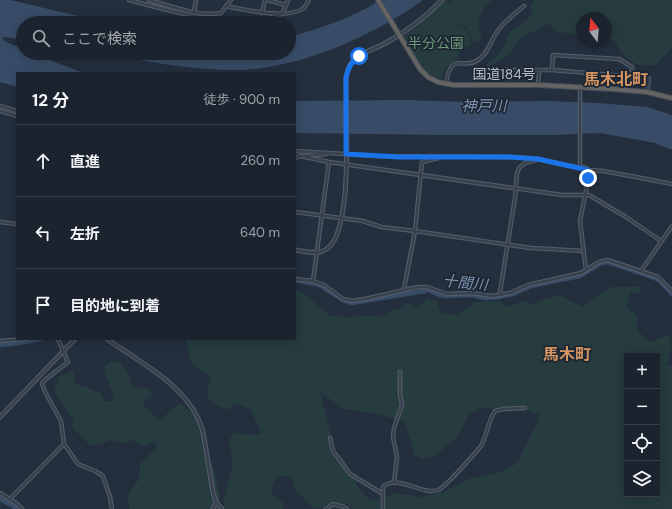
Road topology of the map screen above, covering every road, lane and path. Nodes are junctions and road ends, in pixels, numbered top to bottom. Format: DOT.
graph roads {
  1 [pos="129,0"];
  2 [pos="148,0"];
  3 [pos="196,0"];
  4 [pos="231,0"];
  5 [pos="266,0"];
  6 [pos="288,0"];
  7 [pos="309,0"];
  8 [pos="378,0"];
  9 [pos="442,0"];
  10 [pos="286,5"];
  11 [pos="226,6"];
  12 [pos="524,6"];
  13 [pos="194,12"];
  14 [pos="262,13"];
  15 [pos="282,14"];
  16 [pos="198,16"];
  17 [pos="276,16"];
  18 [pos="400,36"];
  19 [pos="496,70"];
  20 [pos="539,70"];
  21 [pos="552,70"];
  22 [pos="632,76"];
  23 [pos="446,83"];
  24 [pos="538,85"];
  25 [pos="580,89"];
  26 [pos="647,92"];
  27 [pos="672,98"];
  28 [pos="0,106"];
  29 [pos="0,111"];
  30 [pos="16,111"];
  31 [pos="16,116"];
  32 [pos="296,151"];
  33 [pos="346,152"];
  34 [pos="329,153"];
  35 [pos="300,156"];
  36 [pos="296,157"];
  37 [pos="444,157"];
  38 [pos="538,159"];
  39 [pos="329,162"];
  40 [pos="346,165"];
  41 [pos="588,170"];
  42 [pos="421,175"];
  43 [pos="672,184"];
  44 [pos="516,188"];
  45 [pos="585,195"];
  46 [pos="296,212"];
  47 [pos="321,216"];
  48 [pos="342,219"];
  49 [pos="0,222"];
  50 [pos="16,224"];
  51 [pos="672,226"];
  52 [pos="415,231"];
  53 [pos="661,241"];
  54 [pos="507,244"];
  55 [pos="296,250"];
  56 [pos="584,251"];
  57 [pos="316,252"];
  58 [pos="586,270"];
  59 [pos="641,271"];
  60 [pos="296,279"];
  61 [pos="313,281"];
  62 [pos="404,289"];
  63 [pos="672,291"];
  64 [pos="501,295"];
  65 [pos="16,340"];
  66 [pos="58,340"];
  67 [pos="74,340"];
  68 [pos="109,340"];
  69 [pos="0,341"];
  70 [pos="64,352"];
  71 [pos="400,372"];
  72 [pos="525,408"];
  73 [pos="0,417"];
  74 [pos="330,438"];
  75 [pos="64,444"];
  76 [pos="394,482"];
  77 [pos="0,493"];
  78 [pos="383,494"];
  79 [pos="10,499"];
  80 [pos="216,502"];
  81 [pos="22,509"];
  82 [pos="112,509"];
  83 [pos="213,509"];
  84 [pos="222,509"];
  85 [pos="326,509"];
  86 [pos="347,509"];
  87 [pos="383,509"];
  1 -- 16 [label="street"];
  2 -- 13 [label="street"];
  3 -- 13 [label="street"];
  4 -- 11 [label="street"];
  5 -- 10 [label="street"];
  5 -- 14 [label="street"];
  6 -- 10 [label="street"];
  7 -- 15 [label="street"];
  8 -- 18 [label="highway, 国道184号"];
  9 -- 18 [label="street"];
  10 -- 15 [label="street"];
  11 -- 13 [label="street"];
  11 -- 14 [label="street"];
  12 -- 23 [label="street"];
  14 -- 15 [label="street"];
  15 -- 17 [label="street"];
  18 -- 23 [label="highway, 国道184号"];
  18 -- 33 [label="street"];
  19 -- 20 [label="street"];
  20 -- 21 [label="street"];
  20 -- 24 [label="street"];
  21 -- 22 [label="street"];
  21 -- 22 [label="street"];
  22 -- 26 [label="street"];
  23 -- 24 [label="highway, 国道184号"];
  24 -- 25 [label="highway, 国道184号"];
  25 -- 26 [label="highway, 国道184号"];
  25 -- 41 [label="street"];
  26 -- 27 [label="highway, 国道184号"];
  28 -- 30 [label="street"];
  29 -- 31 [label="street"];
  32 -- 34 [label="street"];
  33 -- 34 [label="street"];
  33 -- 37 [label="street"];
  33 -- 40 [label="street"];
  34 -- 35 [label="street"];
  35 -- 36 [label="street"];
  35 -- 39 [label="street"];
  37 -- 38 [label="street"];
  37 -- 42 [label="street"];
  38 -- 41 [label="street"];
  38 -- 44 [label="street"];
  39 -- 40 [label="street"];
  39 -- 47 [label="street"];
  40 -- 42 [label="street"];
  40 -- 48 [label="street"];
  41 -- 43 [label="street"];
  41 -- 45 [label="street"];
  42 -- 44 [label="street"];
  42 -- 52 [label="street"];
  44 -- 45 [label="street"];
  44 -- 54 [label="street"];
  45 -- 53 [label="street"];
  45 -- 56 [label="street"];
  46 -- 47 [label="street"];
  47 -- 48 [label="street"];
  47 -- 57 [label="street"];
  48 -- 52 [label="street"];
  48 -- 57 [label="street"];
  49 -- 50 [label="street"];
  51 -- 53 [label="street"];
  52 -- 54 [label="street"];
  52 -- 62 [label="street"];
  53 -- 59 [label="street"];
  54 -- 56 [label="street"];
  54 -- 64 [label="street"];
  55 -- 57 [label="street"];
  56 -- 58 [label="street"];
  57 -- 61 [label="street"];
  58 -- 59 [label="street"];
  58 -- 64 [label="street"];
  59 -- 63 [label="street"];
  60 -- 61 [label="street"];
  61 -- 62 [label="street"];
  62 -- 64 [label="street"];
  65 -- 69 [label="street"];
  66 -- 70 [label="street"];
  67 -- 70 [label="street"];
  68 -- 80 [label="street"];
  70 -- 73 [label="street"];
  70 -- 75 [label="street"];
  71 -- 76 [label="street"];
  72 -- 76 [label="street"];
  74 -- 78 [label="street"];
  75 -- 79 [label="street"];
  75 -- 82 [label="street"];
  76 -- 78 [label="street"];
  77 -- 79 [label="street"];
  78 -- 87 [label="street"];
  79 -- 81 [label="street"];
  80 -- 83 [label="street"];
  80 -- 84 [label="street"];
  85 -- 86 [label="street"];
}
